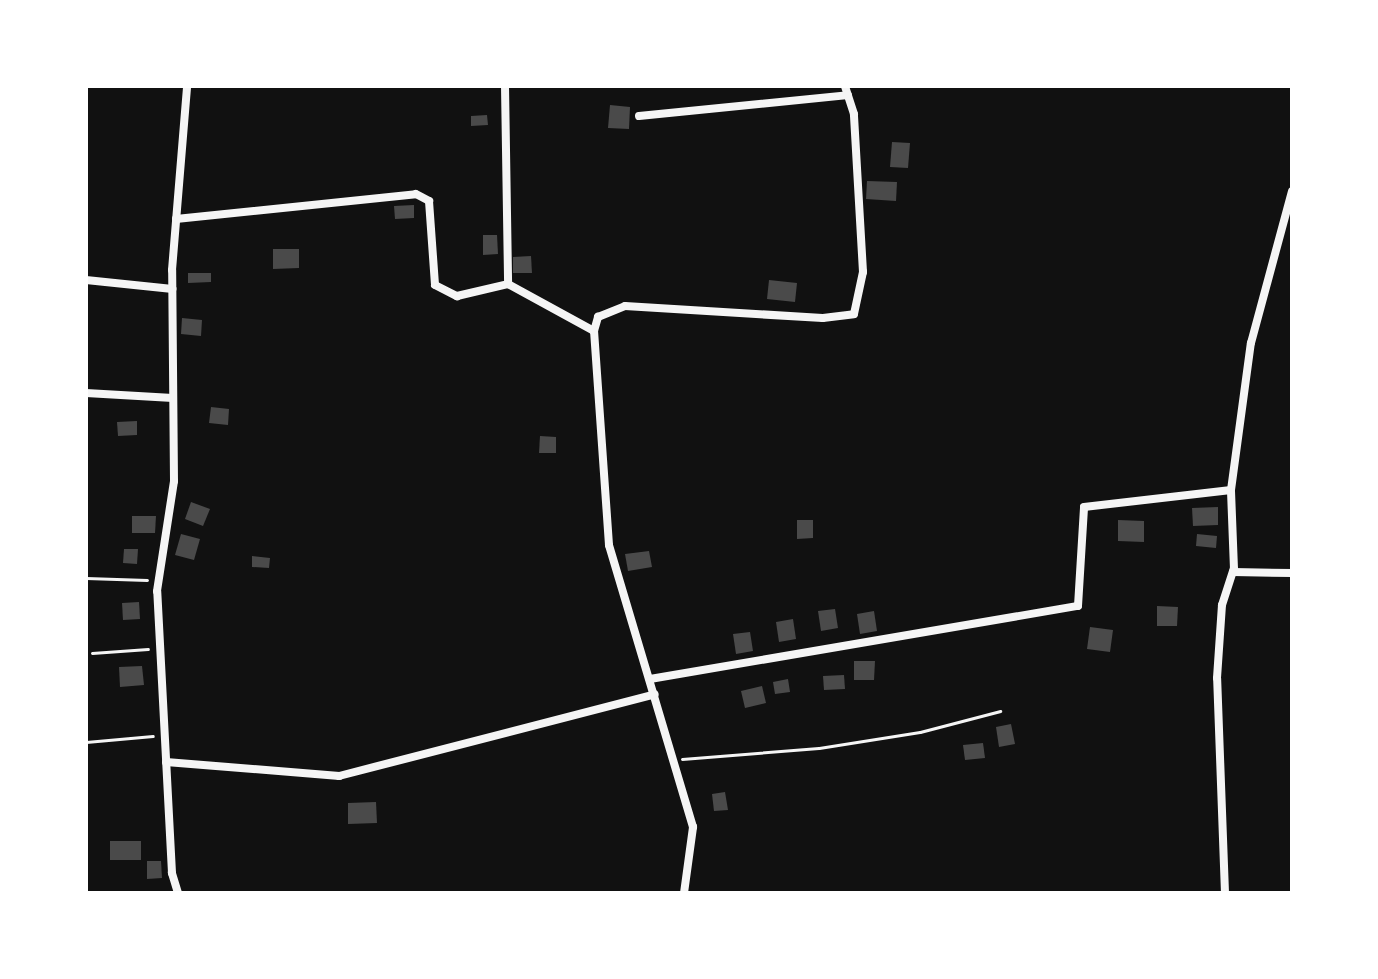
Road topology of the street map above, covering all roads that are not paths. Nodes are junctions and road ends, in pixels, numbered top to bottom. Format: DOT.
graph roads {
  1 [pos="187,86"];
  2 [pos="505,86"];
  3 [pos="847,90"];
  4 [pos="639,116"];
  5 [pos="1292,191"];
  6 [pos="176,219"];
  7 [pos="86,280"];
  8 [pos="508,284"];
  9 [pos="173,289"];
  10 [pos="594,331"];
  11 [pos="86,393"];
  12 [pos="173,398"];
  13 [pos="1231,490"];
  14 [pos="1233,572"];
  15 [pos="1292,573"];
  16 [pos="650,679"];
  17 [pos="655,694"];
  18 [pos="166,762"];
  19 [pos="178,893"];
  20 [pos="684,893"];
  21 [pos="1225,893"];
  1 -- 6 [label="street"];
  2 -- 8 [label="street"];
  3 -- 4 [label="street"];
  3 -- 10 [label="street"];
  5 -- 13 [label="street"];
  6 -- 8 [label="street"];
  6 -- 9 [label="street"];
  7 -- 9 [label="street"];
  8 -- 10 [label="street"];
  9 -- 12 [label="street"];
  10 -- 16 [label="street"];
  11 -- 12 [label="street"];
  12 -- 18 [label="street"];
  13 -- 14 [label="street"];
  13 -- 16 [label="street"];
  14 -- 15 [label="street"];
  14 -- 21 [label="street"];
  16 -- 17 [label="street"];
  17 -- 18 [label="street"];
  17 -- 20 [label="street"];
  18 -- 19 [label="street"];
}
